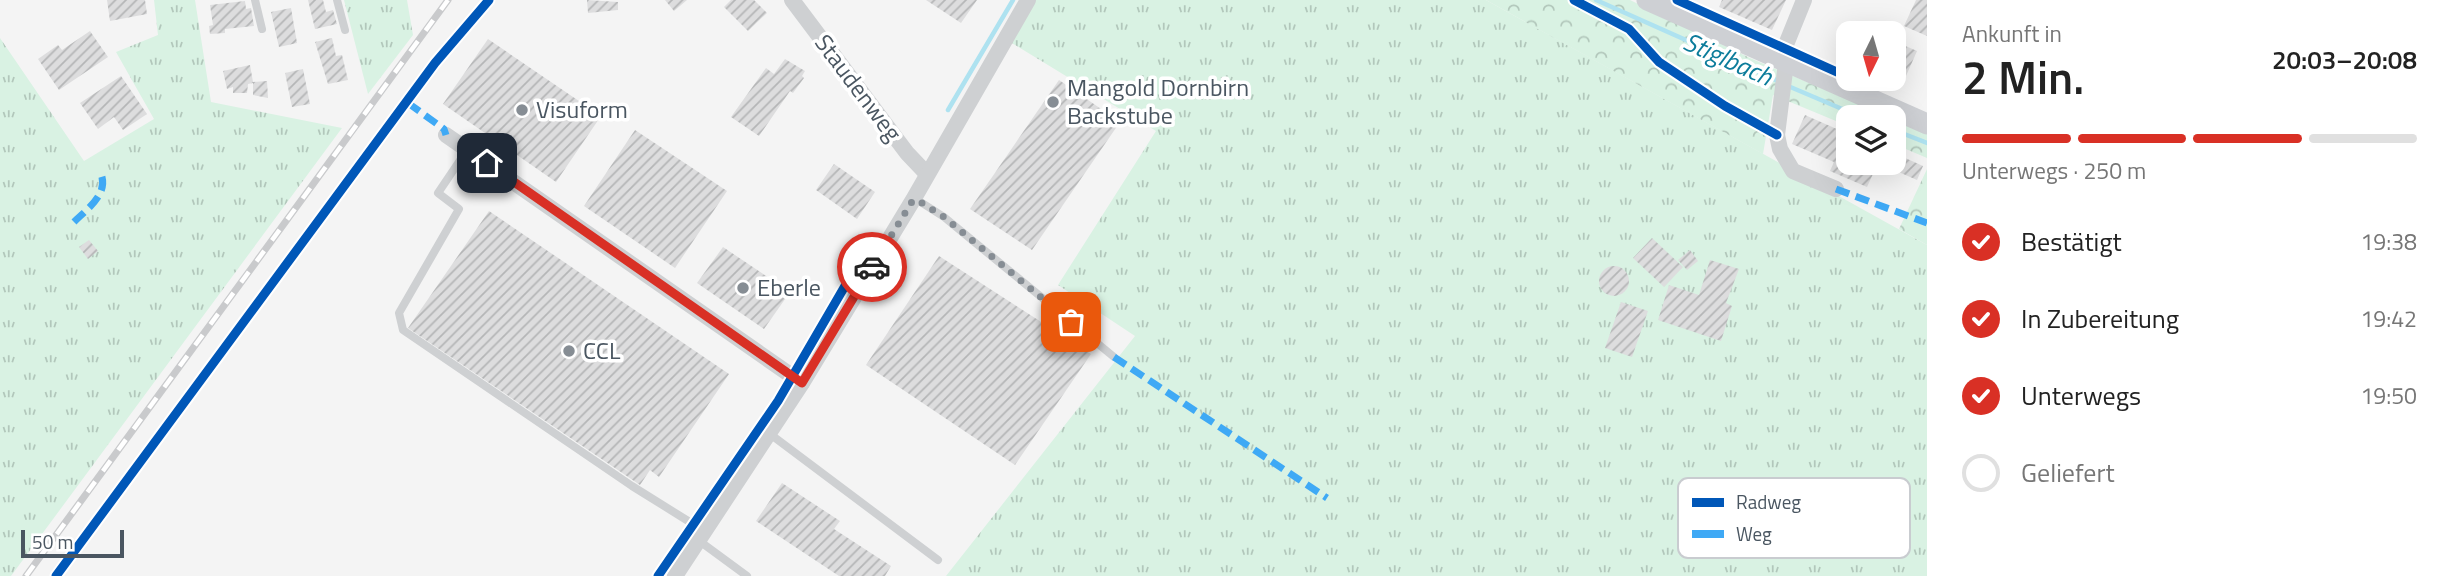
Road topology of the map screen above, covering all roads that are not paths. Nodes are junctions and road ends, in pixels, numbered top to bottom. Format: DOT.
graph roads {
  1 [pos="255,0"];
  2 [pos="337,0"];
  3 [pos="792,0"];
  4 [pos="1028,0"];
  5 [pos="1647,0"];
  6 [pos="1804,0"];
  7 [pos="262,29"];
  8 [pos="345,30"];
  9 [pos="1785,68"];
  10 [pos="1927,124"];
  11 [pos="446,135"];
  12 [pos="467,150"];
  13 [pos="926,173"];
  14 [pos="1836,189"];
  15 [pos="913,200"];
  16 [pos="1114,357"];
  17 [pos="802,383"];
  18 [pos="770,434"];
  19 [pos="698,540"];
  20 [pos="938,560"];
  21 [pos="680,574"];
  22 [pos="747,576"];
  1 -- 7 [label="lane"];
  2 -- 8 [label="lane"];
  3 -- 13 [label="street, Staudenweg"];
  4 -- 13 [label="street"];
  5 -- 9 [label="main road"];
  6 -- 9 [label="street"];
  9 -- 10 [label="main road"];
  9 -- 14 [label="street"];
  11 -- 12 [label="street"];
  12 -- 17 [label="street"];
  12 -- 19 [label="lane"];
  13 -- 15 [label="street"];
  15 -- 16 [label="lane"];
  15 -- 17 [label="street"];
  17 -- 18 [label="street"];
  18 -- 19 [label="street"];
  18 -- 20 [label="lane"];
  19 -- 21 [label="street"];
  19 -- 22 [label="lane"];
}
